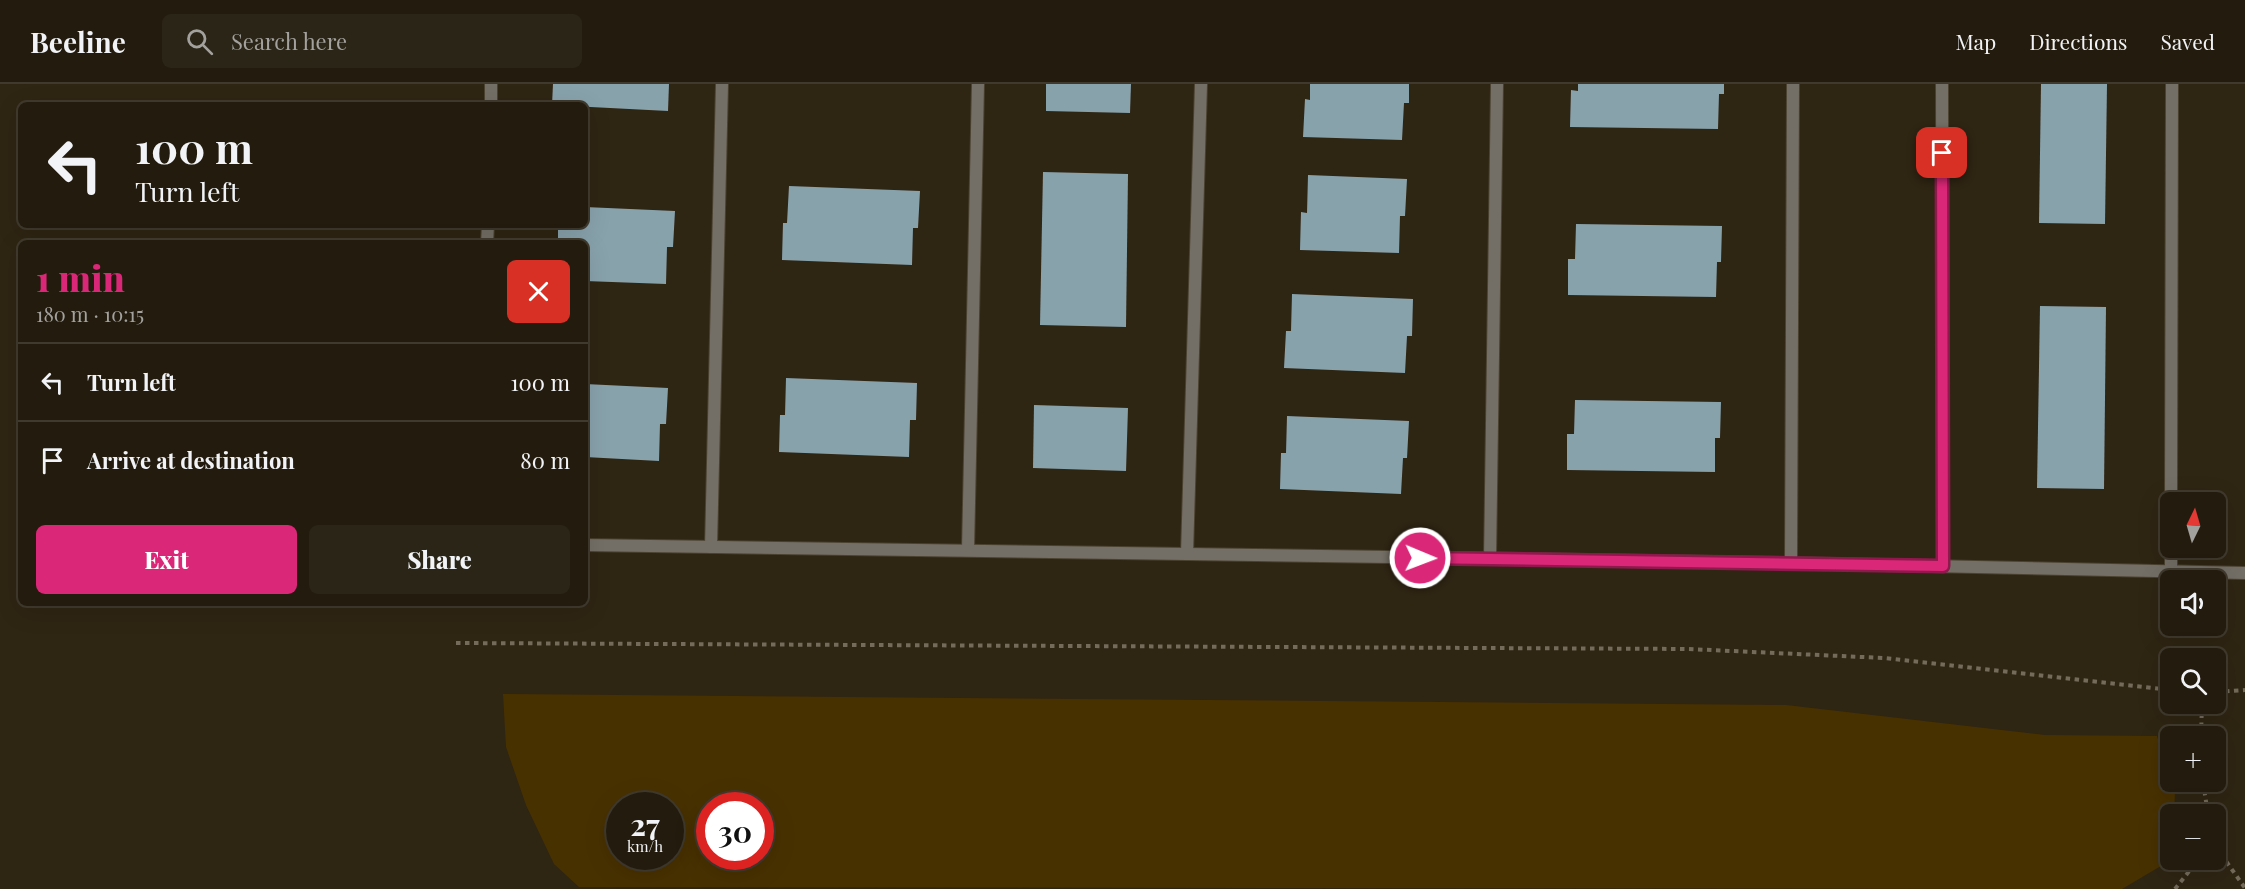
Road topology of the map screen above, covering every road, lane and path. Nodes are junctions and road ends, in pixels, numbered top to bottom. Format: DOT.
graph roads {
  1 [pos="491,84"];
  2 [pos="722,84"];
  3 [pos="978,84"];
  4 [pos="1201,84"];
  5 [pos="1497,84"];
  6 [pos="1793,84"];
  7 [pos="1942,84"];
  8 [pos="2172,84"];
  9 [pos="491,102"];
  10 [pos="2171,492"];
  11 [pos="588,545"];
  12 [pos="711,547"];
  13 [pos="969,550"];
  14 [pos="1187,554"];
  15 [pos="1490,559"];
  16 [pos="1791,563"];
  17 [pos="1943,566"];
  18 [pos="2160,571"];
  19 [pos="2226,572"];
  20 [pos="2245,573"];
  21 [pos="456,643"];
  22 [pos="2160,689"];
  23 [pos="2245,690"];
  24 [pos="2226,692"];
  25 [pos="2226,861"];
  26 [pos="2190,870"];
  27 [pos="2245,888"];
  28 [pos="2175,889"];
  1 -- 9 [label="street"];
  2 -- 12 [label="street"];
  3 -- 13 [label="street"];
  4 -- 14 [label="street"];
  5 -- 15 [label="street"];
  6 -- 16 [label="street"];
  7 -- 17 [label="street"];
  8 -- 10 [label="street"];
  11 -- 12 [label="street"];
  12 -- 13 [label="street"];
  13 -- 14 [label="street"];
  14 -- 15 [label="street"];
  15 -- 16 [label="street"];
  16 -- 17 [label="street"];
  17 -- 18 [label="street"];
  19 -- 20 [label="street"];
  21 -- 22 [label="path"];
  23 -- 24 [label="path"];
  25 -- 27 [label="path"];
  26 -- 28 [label="path"];
}
